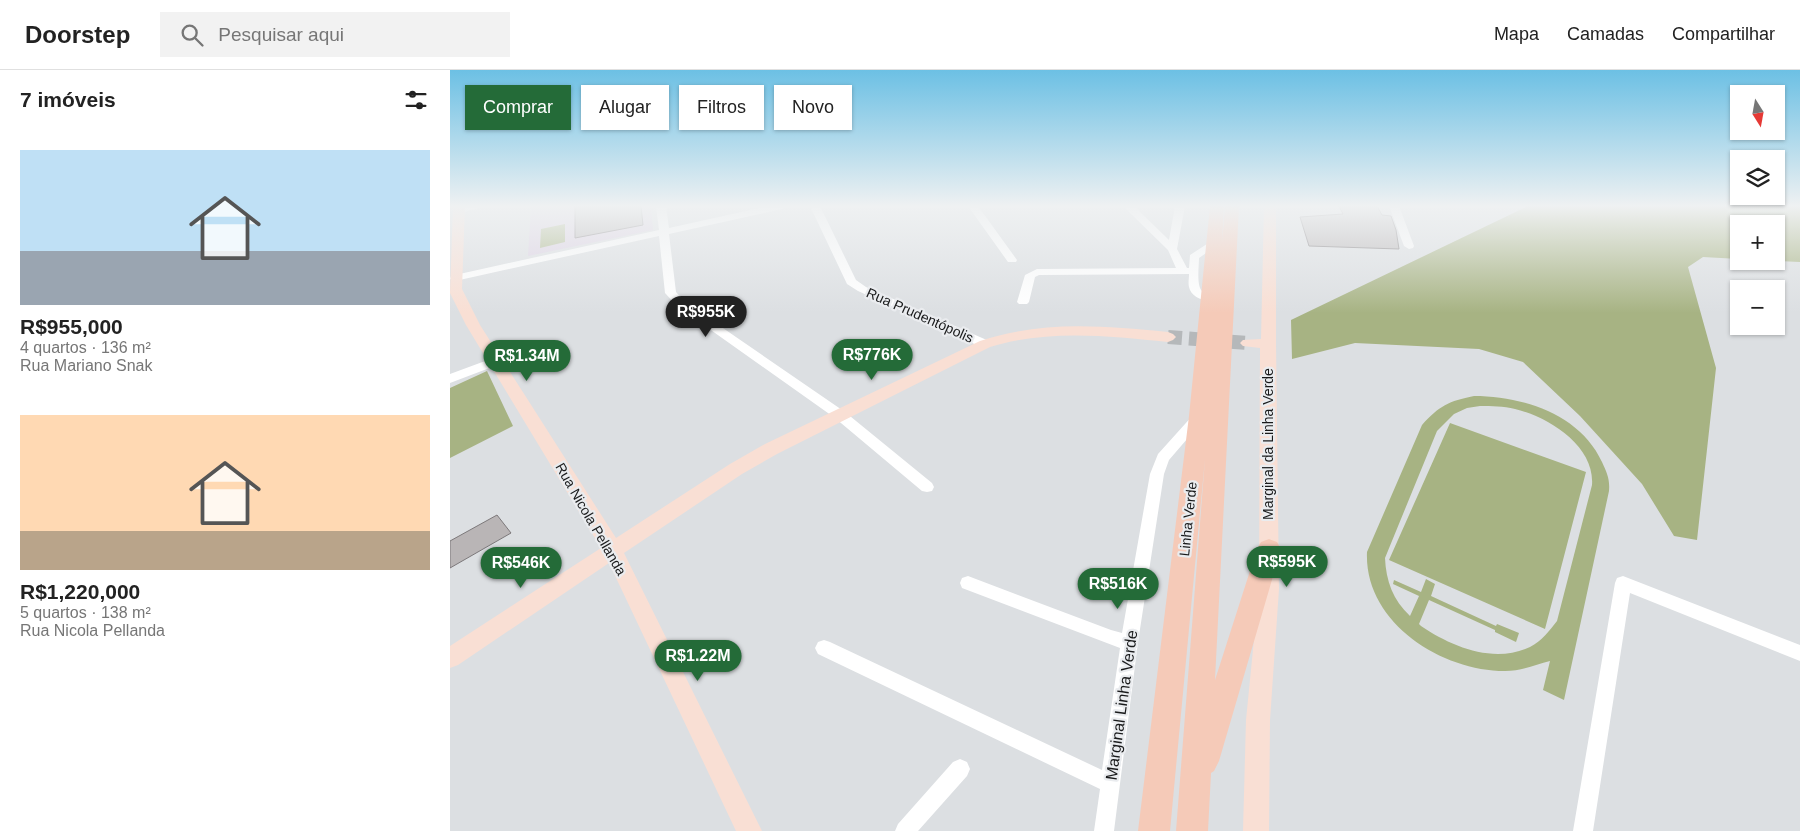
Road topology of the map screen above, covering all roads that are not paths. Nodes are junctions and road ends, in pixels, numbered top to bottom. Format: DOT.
graph roads {
  1 [pos="626,242"];
  2 [pos="664,242"];
  3 [pos="832,242"];
  4 [pos="999,242"];
  5 [pos="1164,242"];
  6 [pos="1173,242"];
  7 [pos="1230,242"];
  8 [pos="1267,242"];
  9 [pos="1407,242"];
  10 [pos="1214,244"];
  11 [pos="1409,246"];
  12 [pos="453,247"];
  13 [pos="1172,249"];
  14 [pos="1012,260"];
  15 [pos="1188,271"];
  16 [pos="454,286"];
  17 [pos="1209,298"];
  18 [pos="1023,302"];
  19 [pos="1168,337"];
  20 [pos="985,344"];
  21 [pos="496,361"];
  22 [pos="450,380"];
  23 [pos="450,385"];
  24 [pos="840,415"];
  25 [pos="1199,416"];
  26 [pos="927,487"];
  27 [pos="1269,548"];
  28 [pos="613,550"];
  29 [pos="968,583"];
  30 [pos="1129,642"];
  31 [pos="824,648"];
  32 [pos="1800,653"];
  33 [pos="450,658"];
  34 [pos="960,770"];
  35 [pos="1110,784"];
  36 [pos="1193,795"];
  37 [pos="1153,822"];
  38 [pos="749,831"];
  39 [pos="905,831"];
  40 [pos="1104,831"];
  41 [pos="1192,831"];
  42 [pos="1256,831"];
  43 [pos="1583,831"];
  1 -- 16 [label="street"];
  2 -- 24 [label="street"];
  3 -- 20 [label="street, Rua Prudentópolis"];
  4 -- 14 [label="street"];
  5 -- 13 [label="street"];
  6 -- 13 [label="street"];
  7 -- 36 [label="highway, Linha Verde"];
  8 -- 27 [label="main road, Marginal da Linha Verde"];
  9 -- 11 [label="street"];
  10 -- 15 [label="street"];
  10 -- 17 [label="highway, Linha Verde"];
  12 -- 16 [label="main road"];
  13 -- 15 [label="street"];
  15 -- 17 [label="street"];
  15 -- 18 [label="street"];
  16 -- 21 [label="main road, Rua Nicola Pellanda"];
  17 -- 25 [label="highway, Linha Verde"];
  19 -- 20 [label="main road"];
  20 -- 24 [label="main road"];
  21 -- 22 [label="street"];
  21 -- 28 [label="main road, Rua Nicola Pellanda"];
  22 -- 23 [label="street"];
  24 -- 26 [label="street"];
  24 -- 28 [label="main road"];
  25 -- 30 [label="street, Marginal Linha Verde"];
  25 -- 37 [label="highway, Linha Verde"];
  27 -- 36 [label="highway"];
  27 -- 42 [label="main road, Marginal da Linha Verde"];
  28 -- 33 [label="main road"];
  28 -- 38 [label="main road, Rua Nicola Pellanda"];
  29 -- 30 [label="street"];
  30 -- 35 [label="street, Marginal Linha Verde"];
  31 -- 35 [label="street"];
  32 -- 43 [label="street"];
  34 -- 39 [label="street"];
  35 -- 40 [label="street, Marginal Linha Verde"];
  36 -- 41 [label="highway, Linha Verde"];
}
